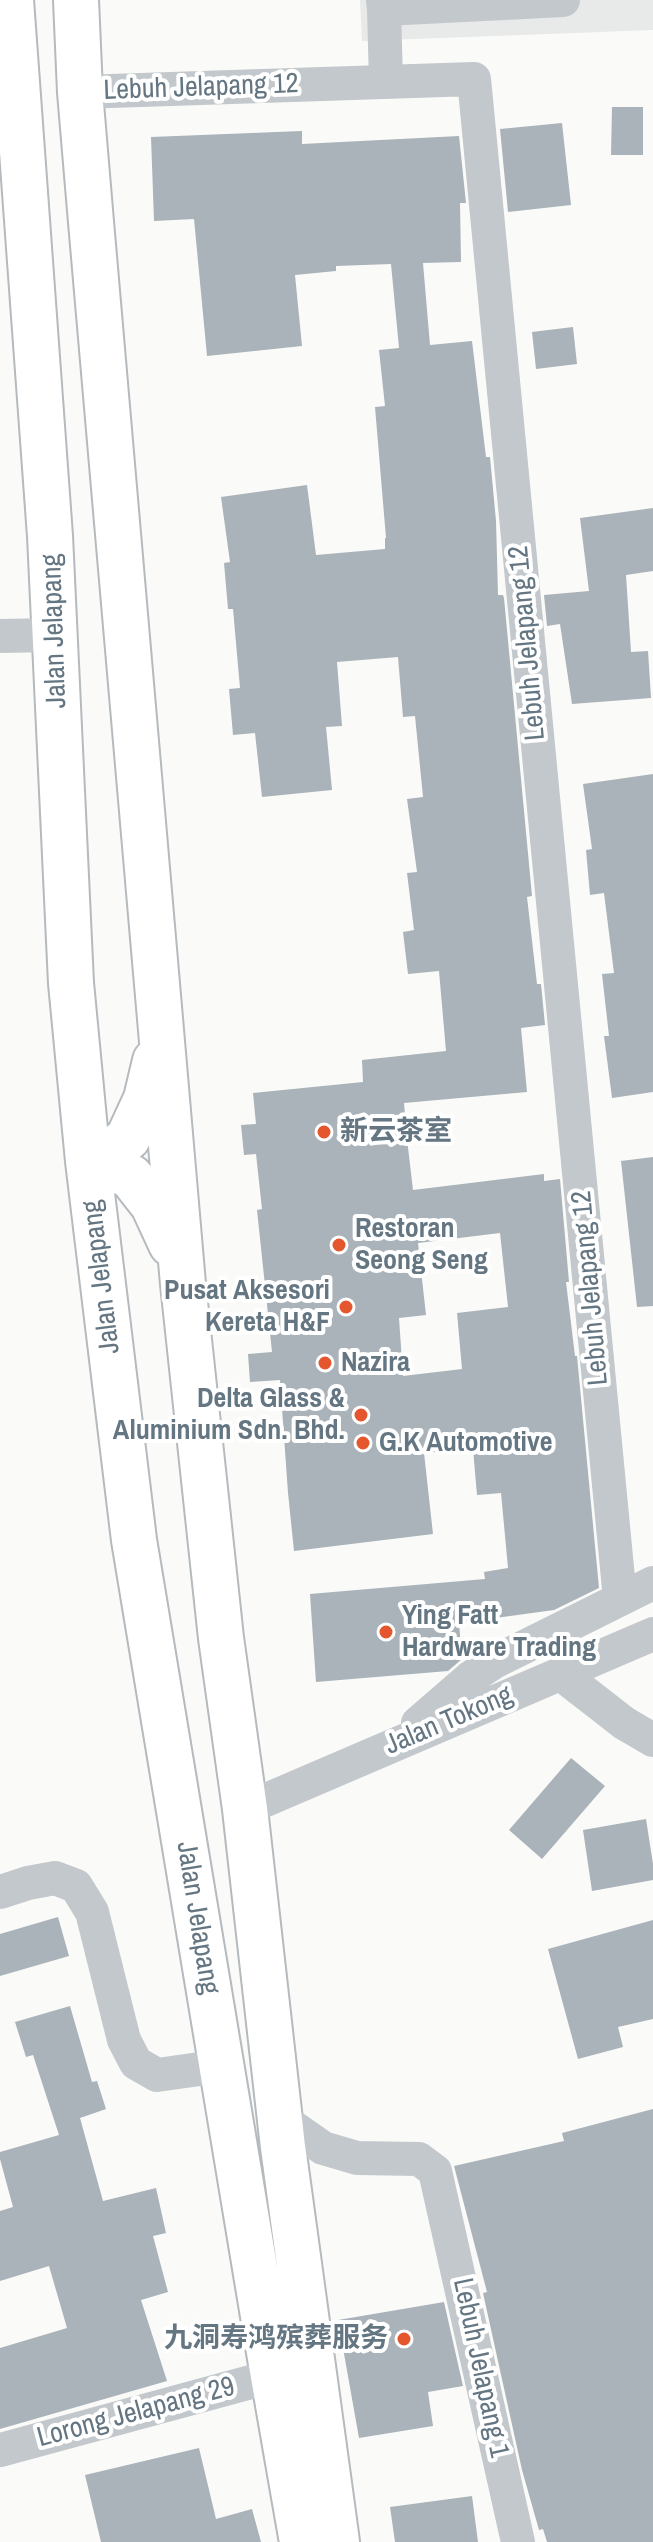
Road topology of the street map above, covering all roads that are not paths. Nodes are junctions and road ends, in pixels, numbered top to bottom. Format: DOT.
graph roads {
  1 [pos="11,0"];
  2 [pos="76,0"];
  3 [pos="563,0"];
  4 [pos="384,4"];
  5 [pos="386,81"];
  6 [pos="9,86"];
  7 [pos="80,92"];
  8 [pos="54,635"];
  9 [pos="0,636"];
  10 [pos="161,1020"];
  11 [pos="88,1161"];
  12 [pos="183,1284"];
  13 [pos="653,1583"];
  14 [pos="620,1599"];
  15 [pos="653,1634"];
  16 [pos="561,1674"];
  17 [pos="653,1740"];
  18 [pos="392,1746"];
  19 [pos="245,1809"];
  20 [pos="0,1892"];
  21 [pos="221,2066"];
  22 [pos="280,2118"];
  23 [pos="273,2376"];
  24 [pos="0,2450"];
  25 [pos="302,2542"];
  26 [pos="337,2542"];
  27 [pos="518,2542"];
  1 -- 6 [label="main road, Jalan Jelapang"];
  2 -- 7 [label="main road, Jalan Jelapang"];
  3 -- 4 [label="street"];
  4 -- 5 [label="street"];
  5 -- 7 [label="street, Lebuh Jelapang 12"];
  5 -- 14 [label="street, Lebuh Jelapang 12"];
  6 -- 8 [label="main road, Jalan Jelapang"];
  7 -- 10 [label="main road, Jalan Jelapang"];
  8 -- 9 [label="street"];
  8 -- 11 [label="main road, Jalan Jelapang"];
  10 -- 11 [label="main road"];
  10 -- 12 [label="main road, Jalan Jelapang"];
  11 -- 12 [label="main road"];
  11 -- 21 [label="main road, Jalan Jelapang"];
  12 -- 19 [label="main road, Jalan Jelapang"];
  13 -- 14 [label="street"];
  14 -- 18 [label="street"];
  15 -- 16 [label="street, Jalan Tokong"];
  16 -- 17 [label="street"];
  16 -- 18 [label="street, Jalan Tokong"];
  18 -- 19 [label="street, Jalan Tokong"];
  19 -- 22 [label="main road, Jalan Jelapang"];
  20 -- 21 [label="street"];
  21 -- 23 [label="main road, Jalan Jelapang"];
  22 -- 26 [label="main road, Jalan Jelapang"];
  22 -- 27 [label="street, Lebuh Jelapang 1"];
  23 -- 24 [label="street, Lorong Jelapang 29"];
  23 -- 25 [label="main road, Jalan Jelapang"];
}
